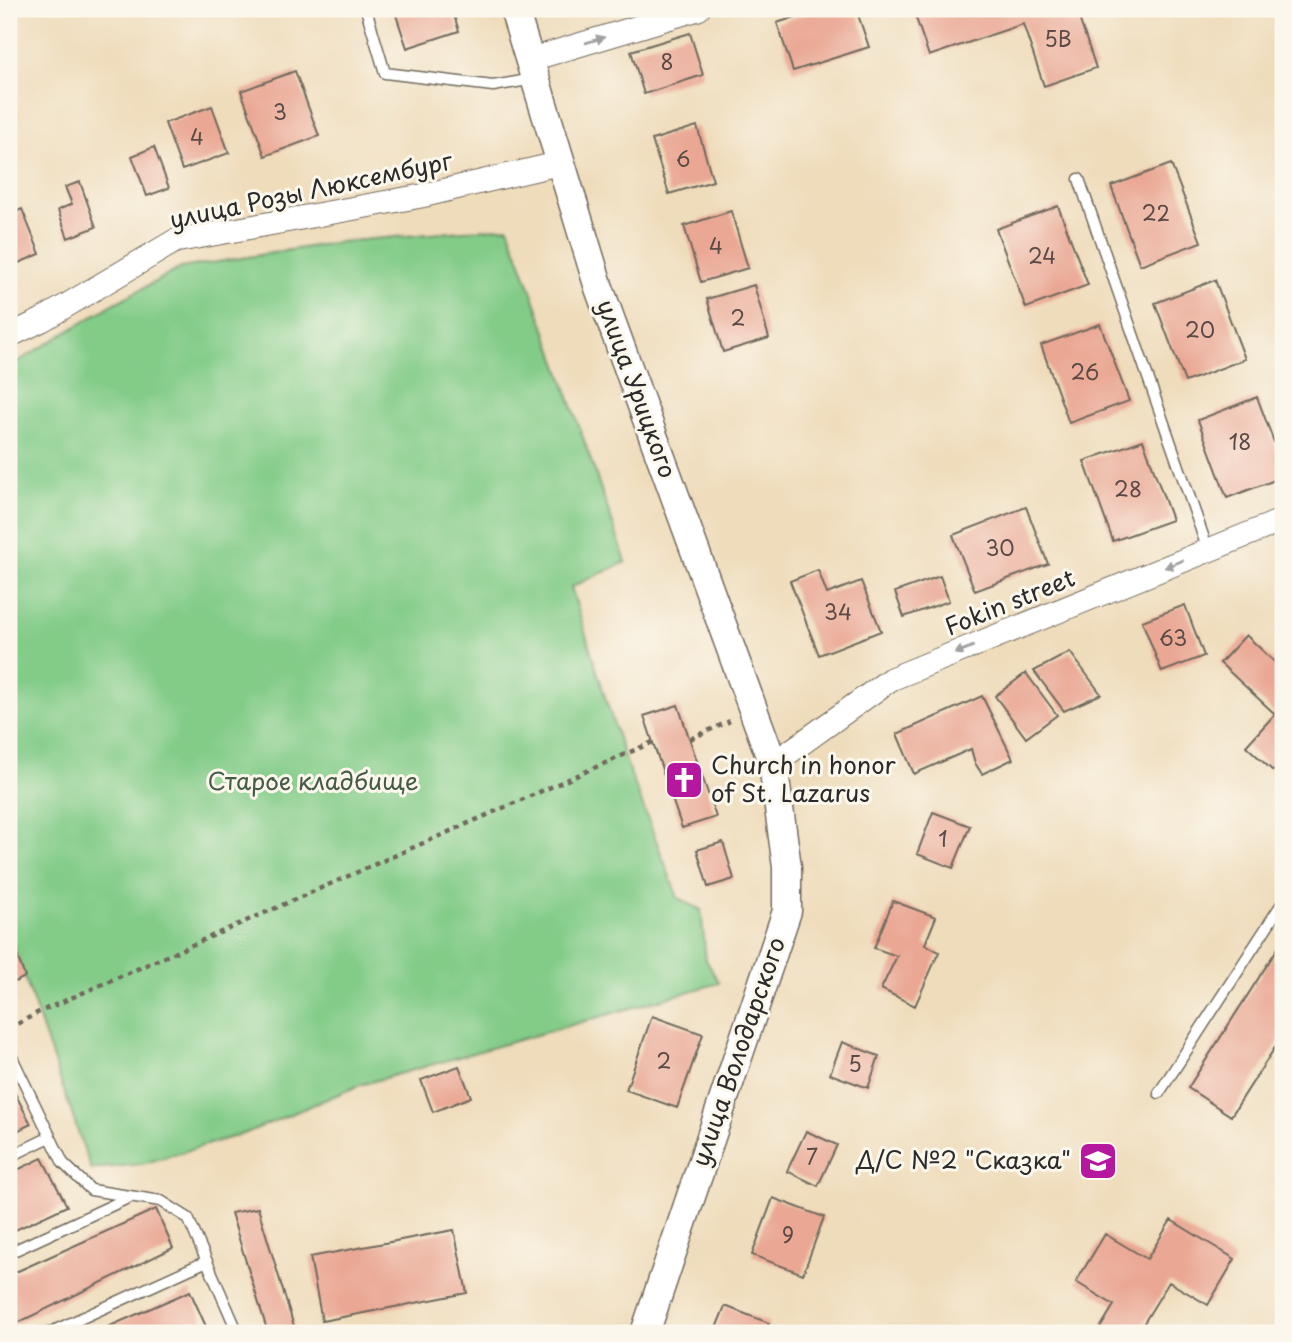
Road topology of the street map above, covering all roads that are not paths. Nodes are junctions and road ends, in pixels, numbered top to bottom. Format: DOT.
graph roads {
  1 [pos="366,9"];
  2 [pos="514,9"];
  3 [pos="698,9"];
  4 [pos="532,69"];
  5 [pos="561,163"];
  6 [pos="1079,179"];
  7 [pos="9,337"];
  8 [pos="1283,520"];
  9 [pos="1208,550"];
  10 [pos="773,764"];
  11 [pos="1283,902"];
  12 [pos="9,1051"];
  13 [pos="1159,1093"];
  14 [pos="50,1138"];
  15 [pos="9,1157"];
  16 [pos="131,1196"];
  17 [pos="9,1253"];
  18 [pos="207,1261"];
  19 [pos="49,1333"];
  20 [pos="238,1333"];
  21 [pos="645,1333"];
  1 -- 4 [label="lane"];
  2 -- 4 [label="street, улица Урицкого"];
  4 -- 3 [label="street, one-way"];
  4 -- 5 [label="street, улица Урицкого"];
  5 -- 7 [label="street, улица Розы Люксембург"];
  5 -- 10 [label="street, улица Урицкого"];
  6 -- 9 [label="lane"];
  8 -- 9 [label="street, Fokin street"];
  9 -- 10 [label="street, Fokin street, one-way"];
  10 -- 21 [label="street, улица Володарского"];
  11 -- 13 [label="lane"];
  12 -- 14 [label="lane"];
  14 -- 15 [label="lane"];
  14 -- 16 [label="lane"];
  16 -- 17 [label="lane"];
  16 -- 18 [label="lane"];
  18 -- 19 [label="lane"];
  18 -- 20 [label="lane"];
}
